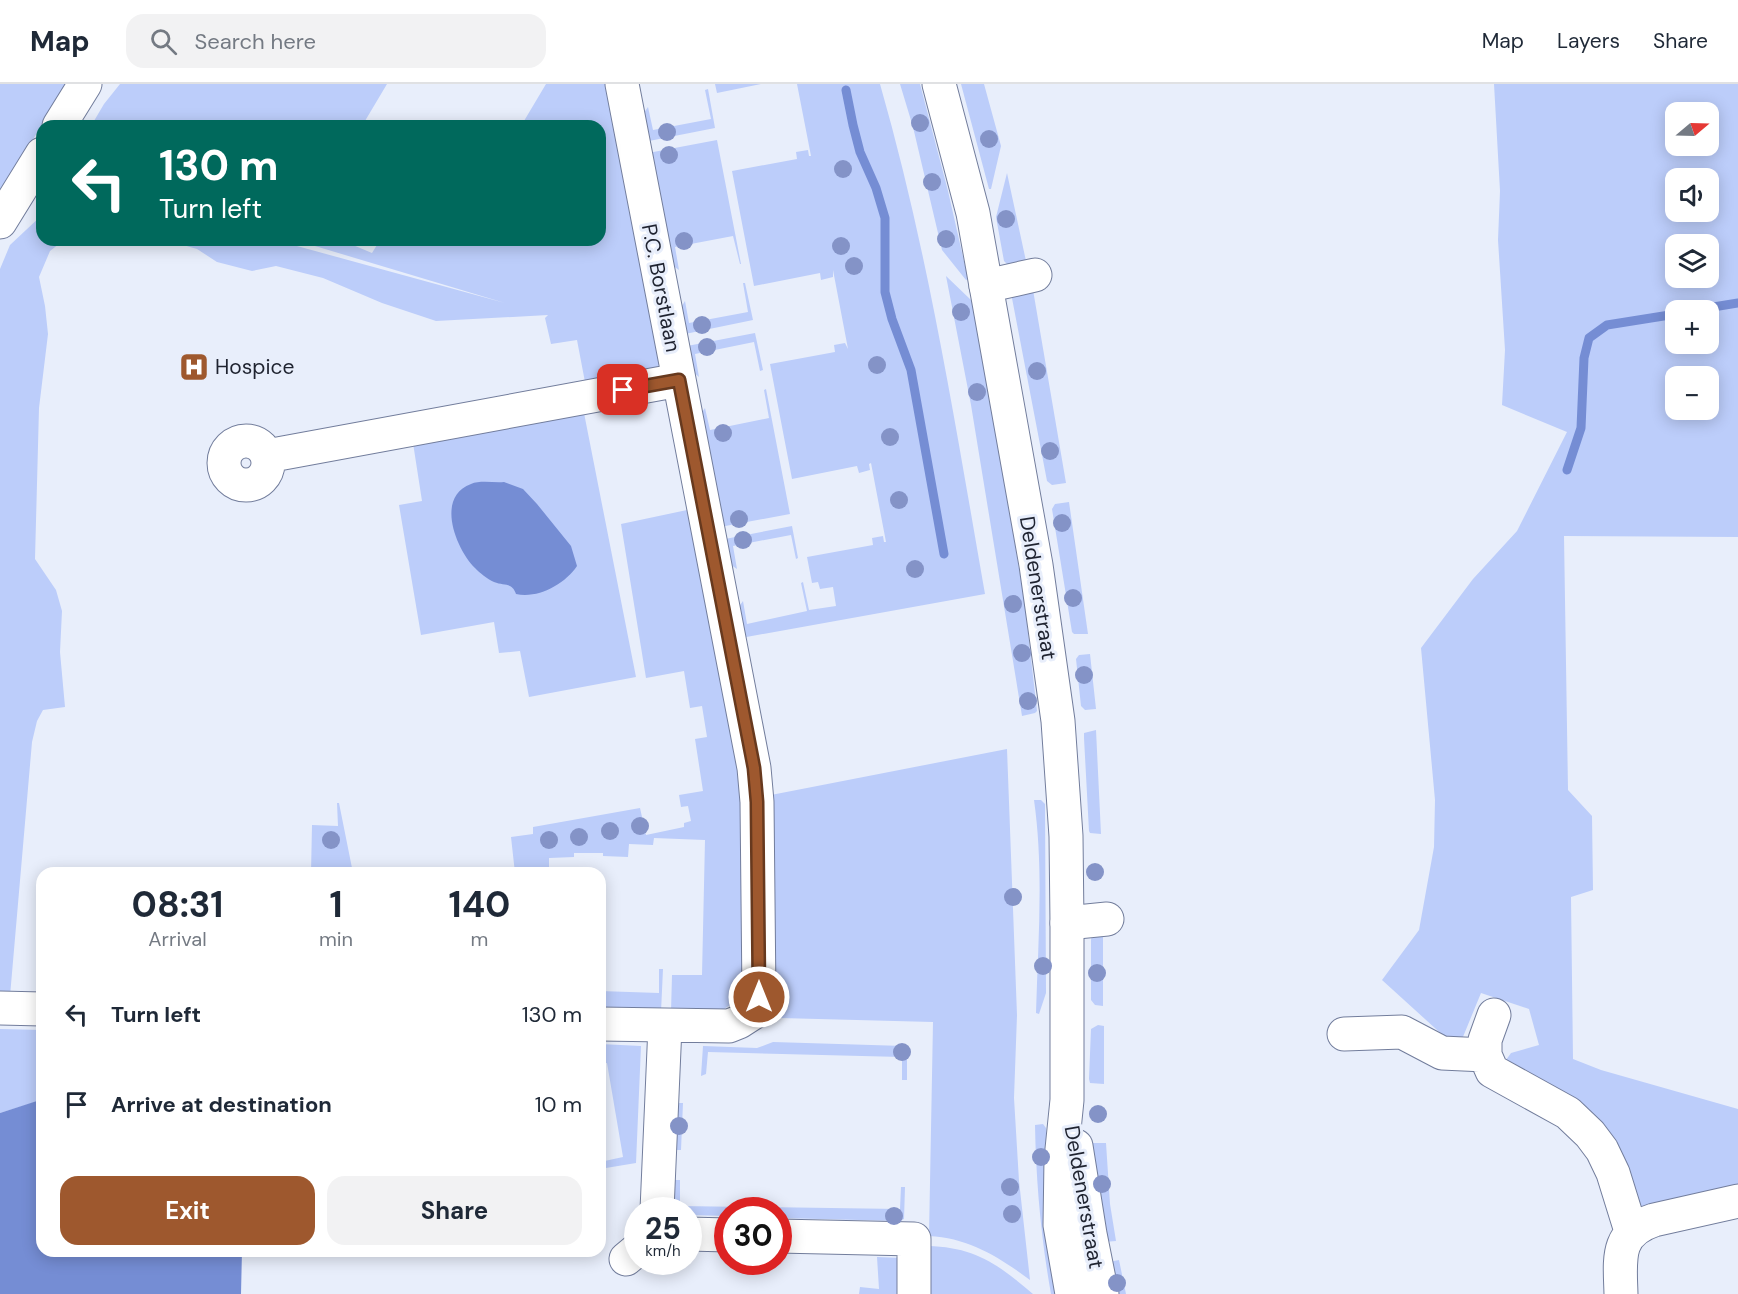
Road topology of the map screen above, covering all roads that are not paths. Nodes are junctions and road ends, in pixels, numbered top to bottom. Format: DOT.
graph roads {
  1 [pos="85,84"];
  2 [pos="622,84"];
  3 [pos="939,84"];
  4 [pos="63,120"];
  5 [pos="36,163"];
  6 [pos="0,222"];
  7 [pos="1035,275"];
  8 [pos="986,286"];
  9 [pos="679,380"];
  10 [pos="267,456"];
  11 [pos="1107,919"];
  12 [pos="1067,923"];
  13 [pos="0,1008"];
  14 [pos="36,1009"];
  15 [pos="1494,1015"];
  16 [pos="606,1024"];
  17 [pos="665,1026"];
  18 [pos="1344,1034"];
  19 [pos="1485,1055"];
  20 [pos="1067,1100"];
  21 [pos="658,1197"];
  22 [pos="1738,1201"];
  23 [pos="1631,1231"];
  24 [pos="792,1236"];
  25 [pos="914,1294"];
  26 [pos="1072,1294"];
  27 [pos="1102,1294"];
  28 [pos="1621,1294"];
  1 -- 4 [label="street"];
  2 -- 9 [label="street, P.C. Borstlaan"];
  3 -- 8 [label="street, Deldenerstraat"];
  5 -- 6 [label="street"];
  7 -- 8 [label="street"];
  8 -- 12 [label="street, Deldenerstraat"];
  9 -- 10 [label="street"];
  9 -- 17 [label="street, P.C. Borstlaan"];
  11 -- 12 [label="street"];
  12 -- 20 [label="street, Deldenerstraat"];
  13 -- 14 [label="street"];
  15 -- 19 [label="street"];
  16 -- 17 [label="street, P.C. Borstlaan"];
  17 -- 21 [label="street"];
  18 -- 19 [label="street"];
  19 -- 23 [label="street"];
  20 -- 26 [label="street, Deldenerstraat"];
  20 -- 27 [label="street, Deldenerstraat"];
  22 -- 23 [label="street"];
  23 -- 28 [label="street"];
  24 -- 25 [label="street"];
}
